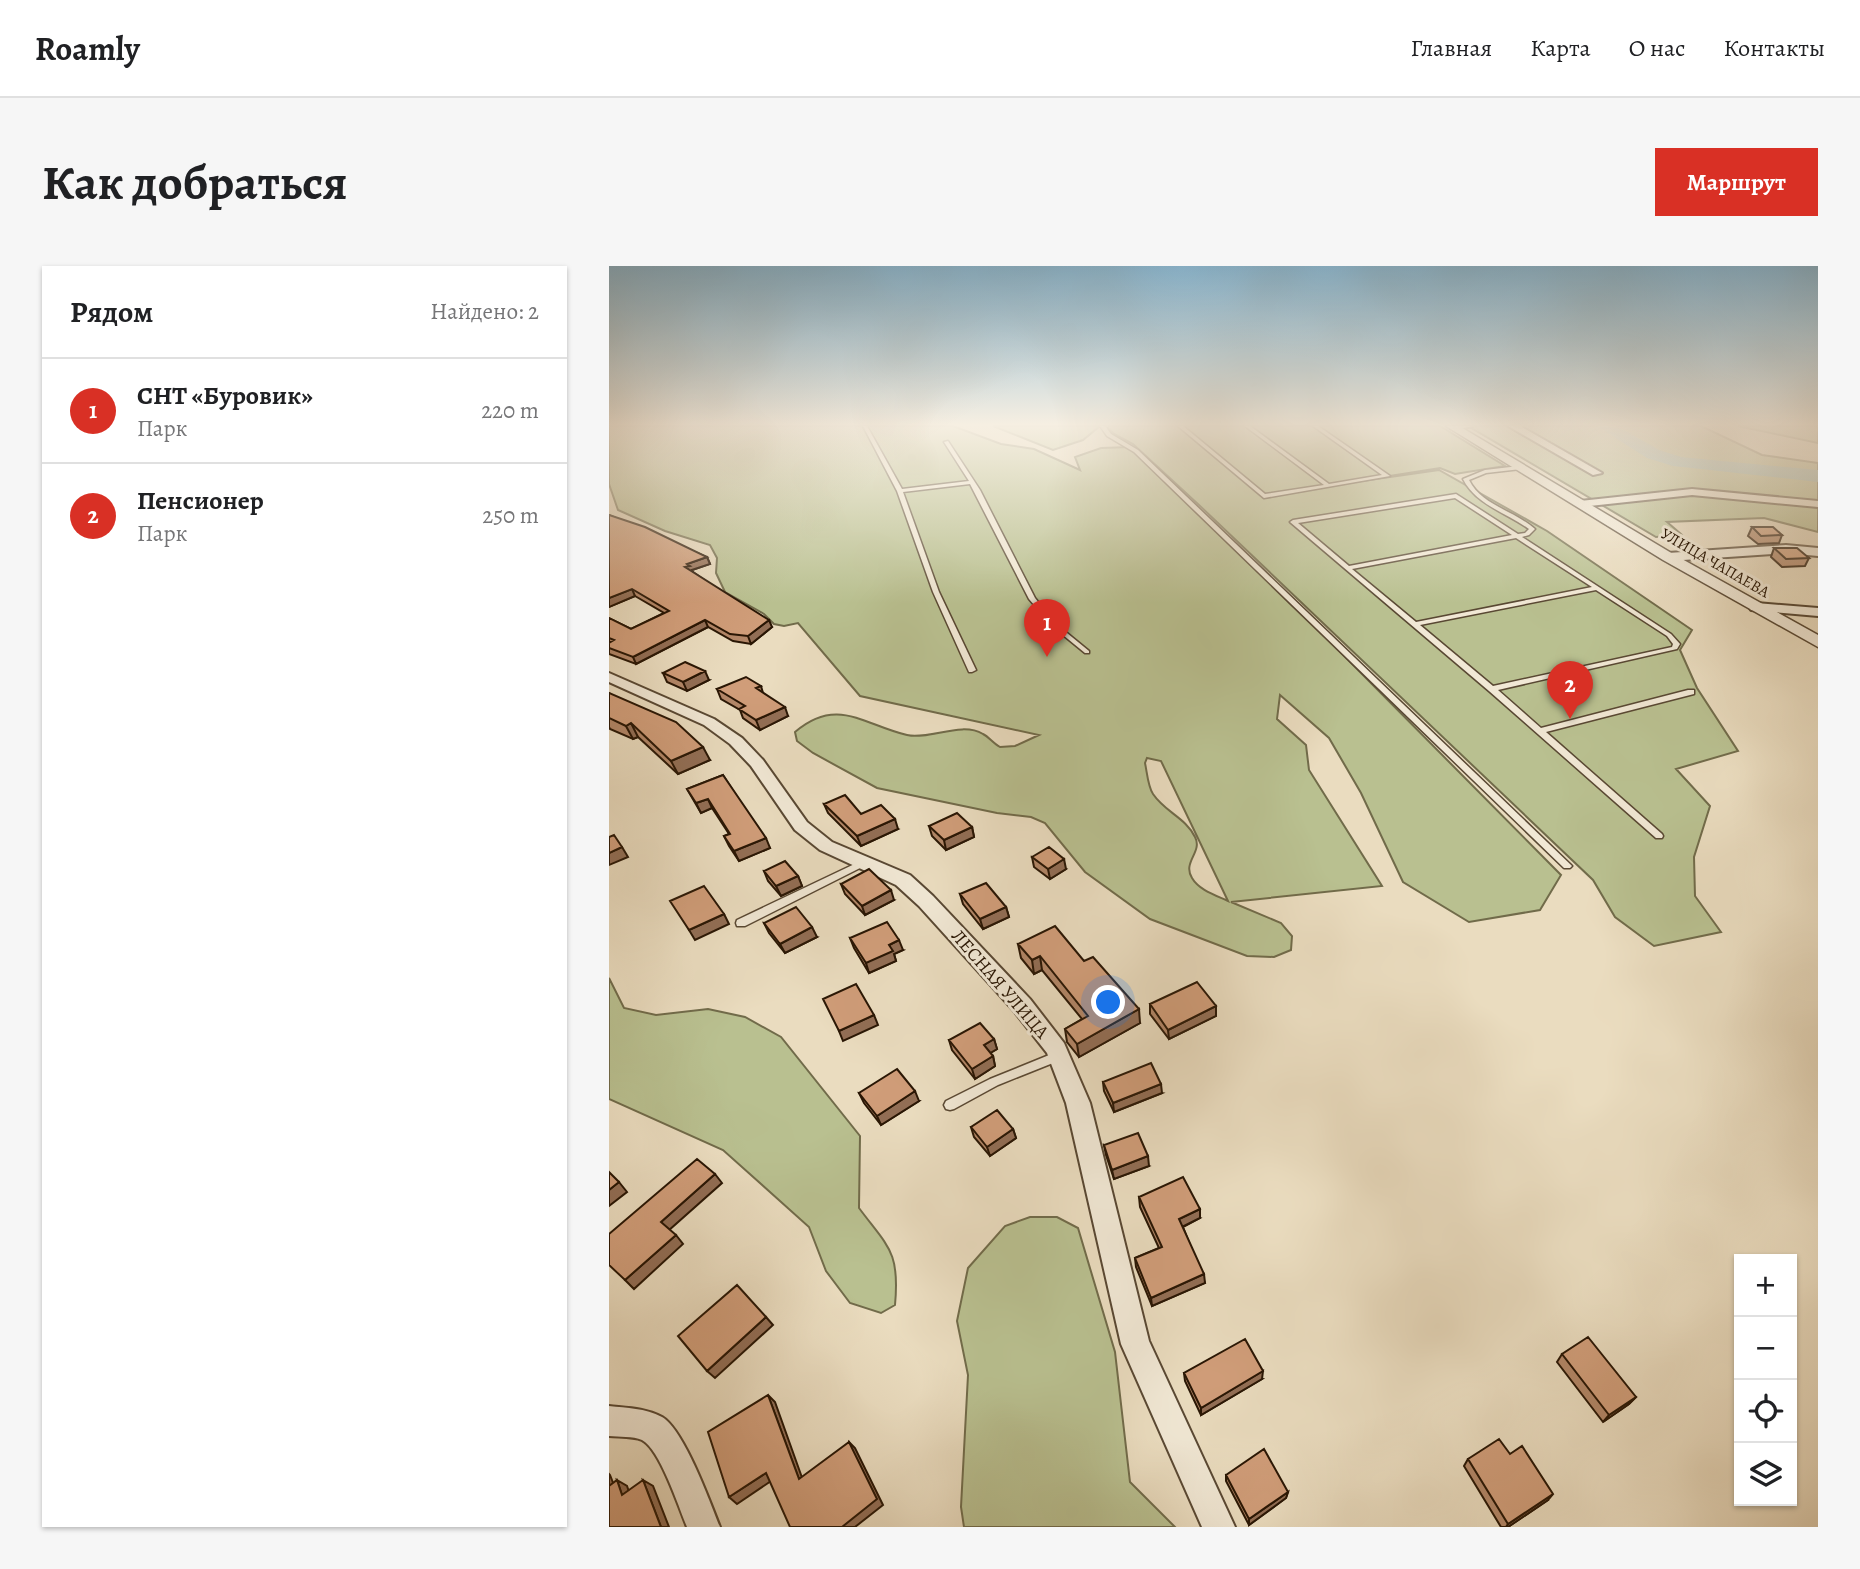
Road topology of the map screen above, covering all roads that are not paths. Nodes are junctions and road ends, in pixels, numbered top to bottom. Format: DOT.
graph roads {
  1 [pos="898,485"];
  2 [pos="950,485"];
  3 [pos="973,485"];
  4 [pos="1171,485"];
  5 [pos="1251,485"];
  6 [pos="1336,485"];
  7 [pos="1469,485"];
  8 [pos="1548,485"];
  9 [pos="1329,486"];
  10 [pos="901,491"];
  11 [pos="1580,504"];
  12 [pos="1818,504"];
  13 [pos="1520,537"];
  14 [pos="1818,552"];
  15 [pos="1668,557"];
  16 [pos="1347,568"];
  17 [pos="1598,588"];
  18 [pos="1756,607"];
  19 [pos="1814,612"];
  20 [pos="1414,624"];
  21 [pos="1800,632"];
  22 [pos="1818,642"];
  23 [pos="1087,652"];
  24 [pos="972,670"];
  25 [pos="609,677"];
  26 [pos="1492,689"];
  27 [pos="1691,692"];
  28 [pos="1540,731"];
  29 [pos="1659,836"];
  30 [pos="863,863"];
  31 [pos="1567,866"];
  32 [pos="741,923"];
  33 [pos="1059,1056"];
  34 [pos="950,1105"];
  35 [pos="609,1421"];
  36 [pos="704,1527"];
  37 [pos="1219,1527"];
  1 -- 10 [label="lane"];
  2 -- 10 [label="lane"];
  3 -- 23 [label="lane"];
  4 -- 31 [label="lane"];
  5 -- 9 [label="lane"];
  6 -- 9 [label="lane"];
  7 -- 13 [label="lane"];
  8 -- 11 [label="street, УЛИЦА ЧАПАЕВА"];
  10 -- 24 [label="lane"];
  11 -- 12 [label="street"];
  11 -- 15 [label="street, УЛИЦА ЧАПАЕВА"];
  13 -- 16 [label="lane"];
  13 -- 16 [label="lane"];
  13 -- 17 [label="lane"];
  14 -- 15 [label="street"];
  15 -- 18 [label="street, УЛИЦА ЧАПАЕВА"];
  16 -- 20 [label="lane"];
  17 -- 20 [label="lane"];
  17 -- 26 [label="lane"];
  18 -- 19 [label="street"];
  18 -- 21 [label="street, УЛИЦА ЧАПАЕВА"];
  19 -- 21 [label="street"];
  20 -- 26 [label="lane"];
  21 -- 22 [label="street, УЛИЦА ЧАПАЕВА"];
  25 -- 30 [label="street, ЛЕСНАЯ УЛИЦА"];
  26 -- 28 [label="lane"];
  27 -- 28 [label="lane"];
  28 -- 29 [label="lane"];
  30 -- 32 [label="lane"];
  30 -- 33 [label="street, ЛЕСНАЯ УЛИЦА"];
  33 -- 34 [label="lane"];
  33 -- 37 [label="street, ЛЕСНАЯ УЛИЦА"];
  35 -- 36 [label="street"];
}
